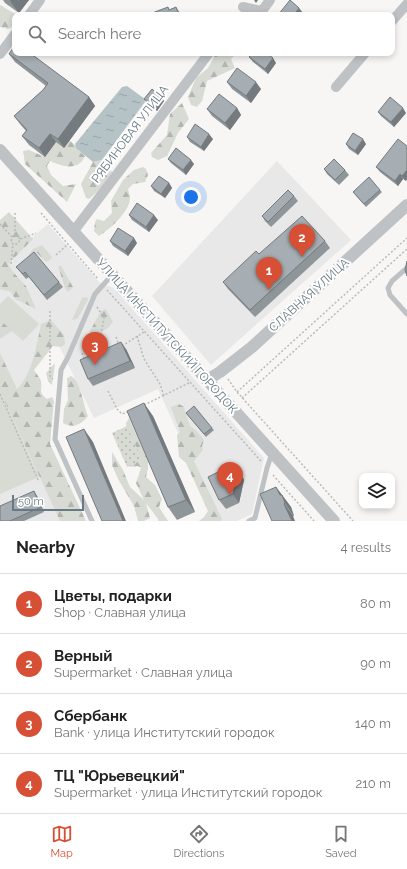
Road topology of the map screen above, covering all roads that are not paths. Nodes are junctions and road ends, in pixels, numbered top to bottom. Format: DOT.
graph roads {
  1 [pos="40,0"];
  2 [pos="270,0"];
  3 [pos="407,4"];
  4 [pos="239,7"];
  5 [pos="31,12"];
  6 [pos="395,18"];
  7 [pos="12,38"];
  8 [pos="0,54"];
  9 [pos="206,56"];
  10 [pos="362,56"];
  11 [pos="336,87"];
  12 [pos="0,150"];
  13 [pos="407,205"];
  14 [pos="73,232"];
  15 [pos="407,268"];
  16 [pos="112,275"];
  17 [pos="407,314"];
  18 [pos="207,380"];
  19 [pos="272,452"];
  20 [pos="92,521"];
  21 [pos="248,521"];
  22 [pos="334,521"];
  1 -- 5 [label="street"];
  2 -- 4 [label="street"];
  3 -- 6 [label="street"];
  7 -- 8 [label="street"];
  9 -- 14 [label="street, РЯБИНОВАЯ УЛИЦА"];
  10 -- 11 [label="street"];
  12 -- 14 [label="street, УЛИЦА ИНСТИТУТСКИЙ ГОРОДОК"];
  13 -- 18 [label="street, СЛАВНАЯ УЛИЦА"];
  14 -- 16 [label="street, УЛИЦА ИНСТИТУТСКИЙ ГОРОДОК"];
  15 -- 17 [label="lane"];
  16 -- 18 [label="street, УЛИЦА ИНСТИТУТСКИЙ ГОРОДОК"];
  16 -- 20 [label="lane"];
  18 -- 19 [label="street, УЛИЦА ИНСТИТУТСКИЙ ГОРОДОК"];
  19 -- 21 [label="lane"];
  19 -- 22 [label="street, УЛИЦА ИНСТИТУТСКИЙ ГОРОДОК"];
}
